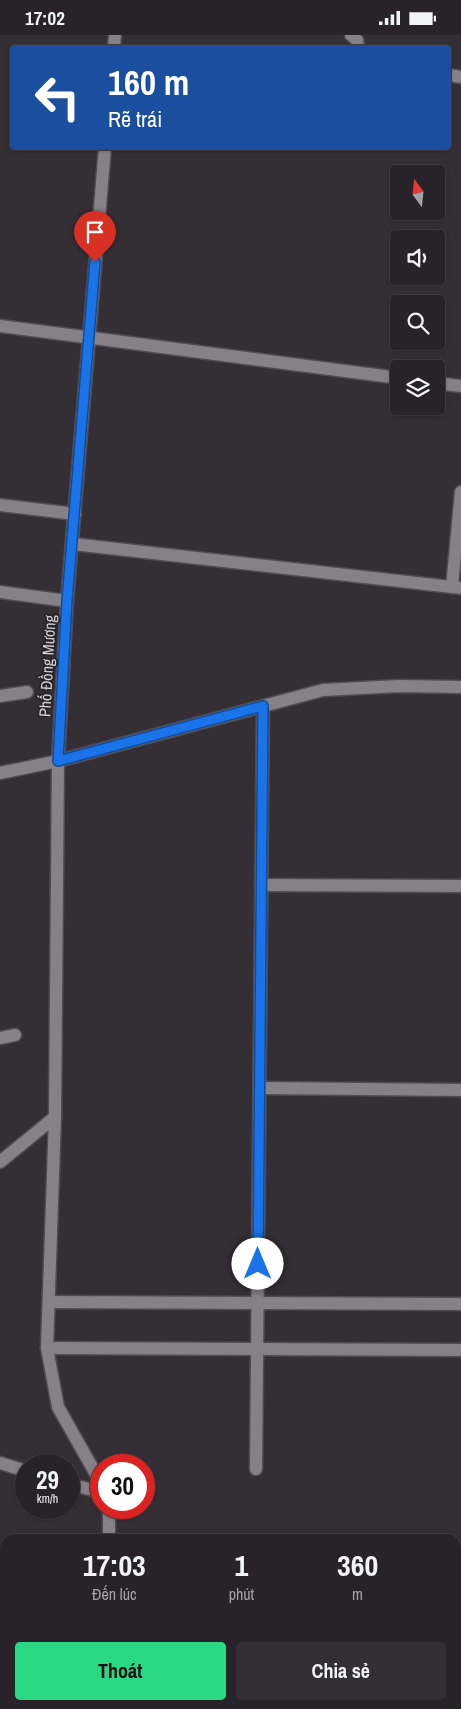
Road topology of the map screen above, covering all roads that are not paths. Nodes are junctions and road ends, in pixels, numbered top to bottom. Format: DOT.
graph roads {
  1 [pos="350,35"];
  2 [pos="358,45"];
  3 [pos="106,150"];
  4 [pos="0,326"];
  5 [pos="89,338"];
  6 [pos="390,377"];
  7 [pos="445,384"];
  8 [pos="461,386"];
  9 [pos="461,492"];
  10 [pos="0,505"];
  11 [pos="75,514"];
  12 [pos="73,544"];
  13 [pos="457,587"];
  14 [pos="0,592"];
  15 [pos="67,601"];
  16 [pos="461,687"];
  17 [pos="27,692"];
  18 [pos="0,696"];
  19 [pos="263,706"];
  20 [pos="58,761"];
  21 [pos="0,773"];
  22 [pos="262,885"];
  23 [pos="461,886"];
  24 [pos="15,1035"];
  25 [pos="0,1038"];
  26 [pos="260,1088"];
  27 [pos="461,1090"];
  28 [pos="54,1117"];
  29 [pos="0,1162"];
  30 [pos="49,1302"];
  31 [pos="258,1303"];
  32 [pos="461,1304"];
  33 [pos="47,1348"];
  34 [pos="258,1349"];
  35 [pos="461,1351"];
  36 [pos="0,1463"];
  37 [pos="90,1464"];
  38 [pos="15,1468"];
  39 [pos="256,1469"];
  40 [pos="109,1519"];
  41 [pos="109,1534"];
  1 -- 2 [label="street"];
  3 -- 5 [label="street, Phố Đồng Mương"];
  4 -- 5 [label="street"];
  5 -- 6 [label="street"];
  5 -- 11 [label="street, Phố Đồng Mương"];
  7 -- 8 [label="street"];
  9 -- 13 [label="street"];
  10 -- 11 [label="street"];
  11 -- 12 [label="street, Phố Đồng Mương"];
  12 -- 13 [label="street"];
  12 -- 15 [label="street, Phố Đồng Mương"];
  14 -- 15 [label="street"];
  15 -- 20 [label="street, Phố Đồng Mương"];
  16 -- 19 [label="street"];
  17 -- 18 [label="street"];
  19 -- 20 [label="street"];
  19 -- 22 [label="street"];
  20 -- 21 [label="street"];
  20 -- 28 [label="street, Phố Đồng Mương"];
  22 -- 23 [label="street"];
  22 -- 26 [label="street"];
  24 -- 25 [label="street"];
  26 -- 27 [label="street"];
  26 -- 31 [label="street"];
  28 -- 29 [label="street"];
  28 -- 30 [label="street, Phố Đồng Mương"];
  30 -- 31 [label="street"];
  30 -- 33 [label="street, Phố Đồng Mương"];
  31 -- 32 [label="street"];
  31 -- 34 [label="street"];
  33 -- 34 [label="street"];
  33 -- 37 [label="street, Phố Đồng Mương"];
  34 -- 35 [label="street"];
  34 -- 39 [label="street"];
  36 -- 38 [label="street"];
  40 -- 41 [label="street"];
}
